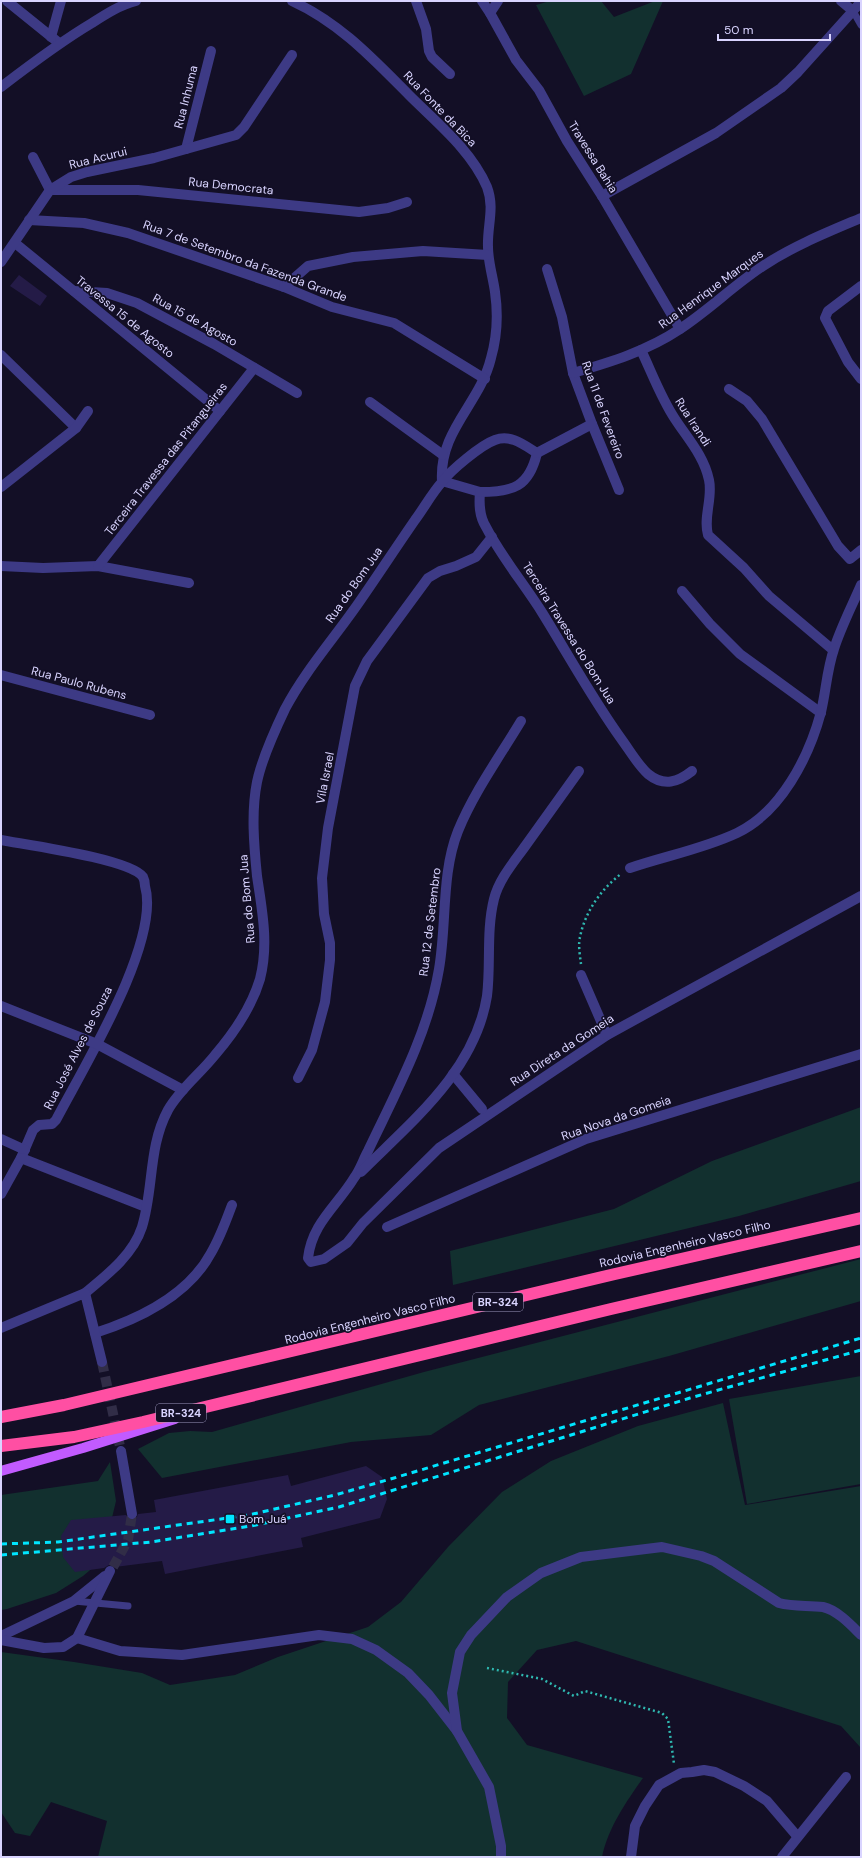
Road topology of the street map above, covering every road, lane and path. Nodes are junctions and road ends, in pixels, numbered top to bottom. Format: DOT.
graph roads {
  1 [pos="7,1"];
  2 [pos="61,1"];
  3 [pos="136,1"];
  4 [pos="292,1"];
  5 [pos="416,1"];
  6 [pos="482,1"];
  7 [pos="498,1"];
  8 [pos="842,1"];
  9 [pos="861,2"];
  10 [pos="853,11"];
  11 [pos="490,13"];
  12 [pos="861,24"];
  13 [pos="55,40"];
  14 [pos="211,51"];
  15 [pos="292,55"];
  16 [pos="450,74"];
  17 [pos="1,87"];
  18 [pos="186,149"];
  19 [pos="33,157"];
  20 [pos="50,190"];
  21 [pos="602,196"];
  22 [pos="407,202"];
  23 [pos="861,218"];
  24 [pos="29,220"];
  25 [pos="15,243"];
  26 [pos="488,255"];
  27 [pos="1,262"];
  28 [pos="547,269"];
  29 [pos="861,286"];
  30 [pos="284,287"];
  31 [pos="74,291"];
  32 [pos="680,329"];
  33 [pos="641,350"];
  34 [pos="1,355"];
  35 [pos="254,368"];
  36 [pos="573,372"];
  37 [pos="485,379"];
  38 [pos="861,379"];
  39 [pos="730,389"];
  40 [pos="297,394"];
  41 [pos="370,402"];
  42 [pos="88,411"];
  43 [pos="220,411"];
  44 [pos="592,424"];
  45 [pos="76,428"];
  46 [pos="537,453"];
  47 [pos="443,455"];
  48 [pos="442,482"];
  49 [pos="1,487"];
  50 [pos="619,490"];
  51 [pos="480,492"];
  52 [pos="492,537"];
  53 [pos="861,550"];
  54 [pos="1,566"];
  55 [pos="98,566"];
  56 [pos="189,584"];
  57 [pos="861,585"];
  58 [pos="682,591"];
  59 [pos="834,650"];
  60 [pos="1,675"];
  61 [pos="820,713"];
  62 [pos="150,715"];
  63 [pos="521,721"];
  64 [pos="579,771"];
  65 [pos="692,771"];
  66 [pos="1,840"];
  67 [pos="630,868"];
  68 [pos="861,896"];
  69 [pos="582,975"];
  70 [pos="1,1006"];
  71 [pos="607,1035"];
  72 [pos="97,1044"];
  73 [pos="861,1054"];
  74 [pos="453,1074"];
  75 [pos="298,1078"];
  76 [pos="183,1090"];
  77 [pos="482,1109"];
  78 [pos="1,1139"];
  79 [pos="23,1154"];
  80 [pos="354,1178"];
  81 [pos="1,1194"];
  82 [pos="232,1205"];
  83 [pos="146,1207"];
  84 [pos="861,1218"];
  85 [pos="387,1227"];
  86 [pos="861,1251"];
  87 [pos="308,1258"];
  88 [pos="85,1293"];
  89 [pos="1,1328"];
  90 [pos="95,1333"];
  91 [pos="102,1362"];
  92 [pos="218,1404"];
  93 [pos="1,1417"];
  94 [pos="1,1446"];
  95 [pos="121,1451"];
  96 [pos="1,1470"];
  97 [pos="132,1514"];
  98 [pos="74,1601"];
  99 [pos="96,1603"];
  100 [pos="128,1606"];
  101 [pos="861,1635"];
  102 [pos="1,1636"];
  103 [pos="77,1638"];
  104 [pos="1,1640"];
  105 [pos="487,1668"];
  106 [pos="457,1730"];
  107 [pos="676,1776"];
  108 [pos="846,1777"];
  109 [pos="798,1836"];
  110 [pos="501,1857"];
  111 [pos="631,1857"];
  112 [pos="782,1857"];
  1 -- 13 [label="street"];
  2 -- 13 [label="street"];
  3 -- 13 [label="street"];
  4 -- 26 [label="street, Rua Fonte da Bica"];
  5 -- 16 [label="street"];
  6 -- 11 [label="street, Travessa Bahia"];
  7 -- 11 [label="street"];
  8 -- 10 [label="street"];
  9 -- 10 [label="street"];
  10 -- 12 [label="lane"];
  10 -- 21 [label="street"];
  11 -- 21 [label="street, Travessa Bahia"];
  13 -- 17 [label="street"];
  14 -- 18 [label="street, Rua Inhuma"];
  15 -- 18 [label="street, Rua Acurui"];
  18 -- 20 [label="street, Rua Acurui"];
  19 -- 20 [label="street"];
  20 -- 22 [label="street, Rua Democrata"];
  20 -- 24 [label="street, Rua Acurui"];
  21 -- 32 [label="street, Travessa Bahia"];
  23 -- 32 [label="street, Rua Henrique Marques"];
  24 -- 25 [label="street, Rua Acurui"];
  24 -- 30 [label="street, Rua 7 de Setembro da Fazenda Grande"];
  25 -- 27 [label="street, Rua Acurui"];
  25 -- 31 [label="street, Travessa 15 de Agosto"];
  26 -- 30 [label="street"];
  26 -- 37 [label="street, Rua Fonte da Bica"];
  28 -- 36 [label="street, Rua 11 de Fevereiro"];
  29 -- 38 [label="street"];
  30 -- 37 [label="street, Rua 7 de Setembro da Fazenda Grande"];
  31 -- 35 [label="street, Rua 15 de Agosto"];
  31 -- 43 [label="street, Travessa 15 de Agosto"];
  32 -- 33 [label="street, Rua Henrique Marques"];
  33 -- 36 [label="street, Rua Henrique Marques"];
  33 -- 59 [label="street, Rua Irandi"];
  34 -- 45 [label="street"];
  35 -- 40 [label="street, Rua 15 de Agosto"];
  35 -- 43 [label="street, Terceira Travessa das Pitangueiras"];
  36 -- 44 [label="street, Rua 11 de Fevereiro"];
  37 -- 47 [label="street, Rua Fonte da Bica"];
  39 -- 53 [label="street"];
  41 -- 47 [label="street"];
  42 -- 45 [label="street"];
  43 -- 55 [label="street, Terceira Travessa das Pitangueiras"];
  44 -- 46 [label="street"];
  44 -- 50 [label="street, Rua 11 de Fevereiro"];
  45 -- 49 [label="street"];
  46 -- 48 [label="street, Rua do Bom Jua"];
  46 -- 51 [label="street"];
  47 -- 48 [label="street, Rua Fonte da Bica"];
  48 -- 51 [label="street"];
  48 -- 76 [label="street, Rua do Bom Jua"];
  51 -- 52 [label="street, Terceira Travessa do Bom Jua"];
  52 -- 65 [label="street, Terceira Travessa do Bom Jua"];
  52 -- 75 [label="street, Vila Israel"];
  54 -- 55 [label="street"];
  55 -- 56 [label="street"];
  57 -- 59 [label="street"];
  58 -- 61 [label="street"];
  59 -- 61 [label="street"];
  60 -- 62 [label="street, Rua Paulo Rubens"];
  61 -- 67 [label="street"];
  63 -- 80 [label="street, Rua 12 de Setembro"];
  64 -- 74 [label="street"];
  66 -- 72 [label="street, Rua José Alves de Souza"];
  67 -- 69 [label="path"];
  68 -- 71 [label="street, Rua Direta da Gomeia"];
  69 -- 71 [label="street"];
  70 -- 72 [label="street"];
  71 -- 87 [label="street, Rua Direta da Gomeia"];
  72 -- 76 [label="street"];
  72 -- 79 [label="street, Rua José Alves de Souza"];
  73 -- 85 [label="street, Rua Nova da Gomeia"];
  74 -- 77 [label="street"];
  74 -- 80 [label="street"];
  76 -- 83 [label="street, Rua do Bom Jua"];
  78 -- 79 [label="street"];
  79 -- 81 [label="street, Rua José Alves de Souza"];
  79 -- 83 [label="street"];
  80 -- 87 [label="street, Rua 12 de Setembro"];
  82 -- 90 [label="street"];
  83 -- 88 [label="street, Rua do Bom Jua"];
  84 -- 93 [label="highway, Rodovia Engenheiro Vasco Filho / BR-324"];
  86 -- 92 [label="highway, BR-324"];
  88 -- 89 [label="street, Rua do Bom Jua"];
  88 -- 90 [label="street"];
  90 -- 91 [label="street"];
  92 -- 94 [label="highway, BR-324"];
  92 -- 96 [label="main road"];
  95 -- 97 [label="street"];
  98 -- 99 [label="lane"];
  98 -- 99 [label="street"];
  98 -- 102 [label="street"];
  99 -- 100 [label="lane"];
  99 -- 103 [label="street"];
  101 -- 106 [label="street"];
  103 -- 104 [label="street"];
  103 -- 106 [label="street"];
  105 -- 107 [label="path"];
  106 -- 110 [label="street"];
  107 -- 109 [label="street"];
  107 -- 111 [label="street"];
  108 -- 109 [label="street"];
  109 -- 112 [label="street"];
}
